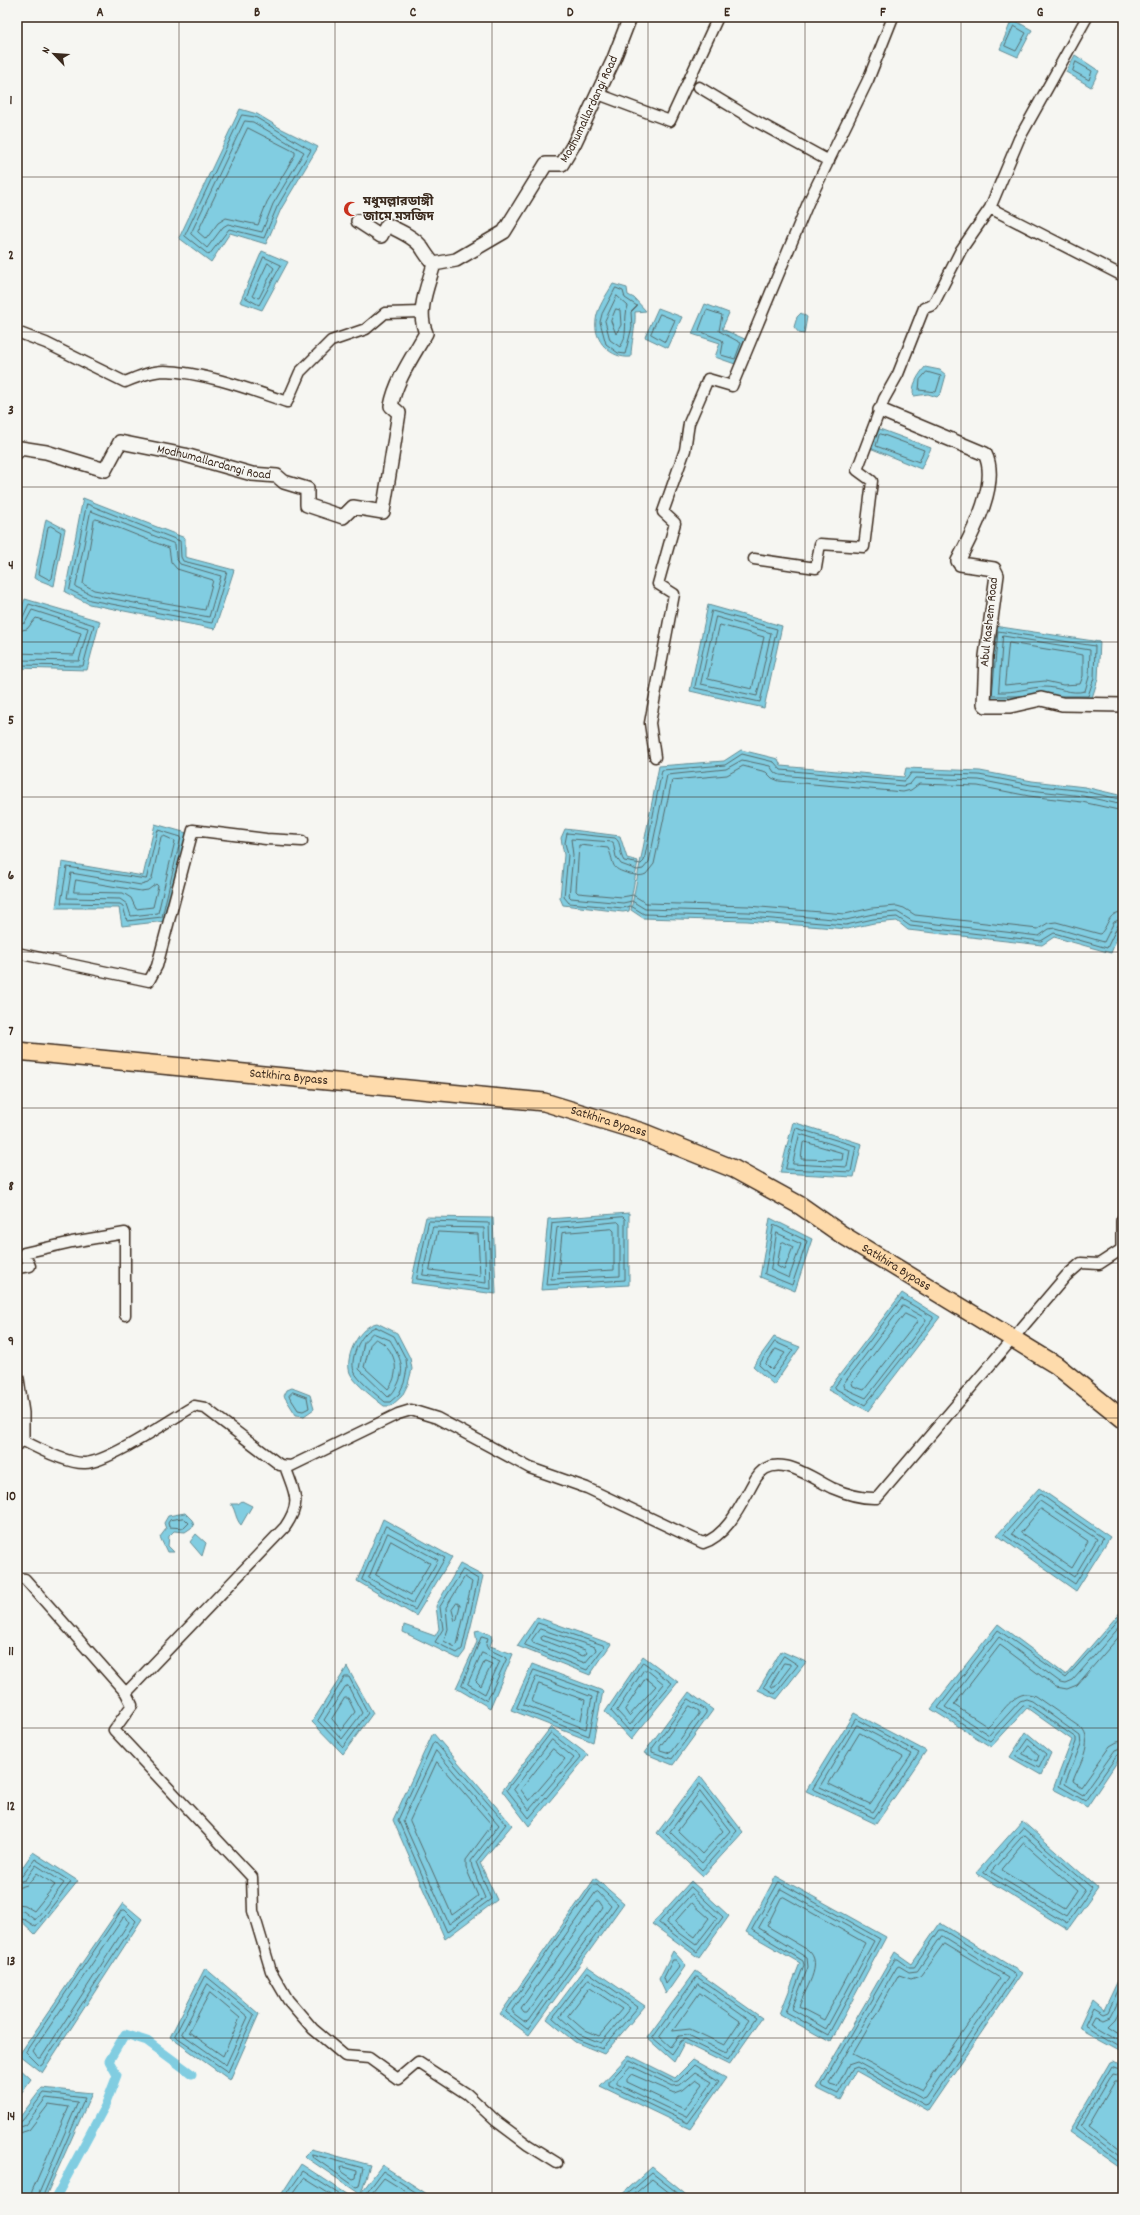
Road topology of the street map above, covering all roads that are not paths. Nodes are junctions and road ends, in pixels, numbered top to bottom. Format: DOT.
graph roads {
  1 [pos="630,17"];
  2 [pos="718,17"];
  3 [pos="893,17"];
  4 [pos="1087,17"];
  5 [pos="604,78"];
  6 [pos="700,88"];
  7 [pos="829,161"];
  8 [pos="990,208"];
  9 [pos="358,221"];
  10 [pos="434,264"];
  11 [pos="1123,276"];
  12 [pos="422,312"];
  13 [pos="17,332"];
  14 [pos="880,410"];
  15 [pos="17,452"];
  16 [pos="754,559"];
  17 [pos="1123,705"];
  18 [pos="655,757"];
  19 [pos="302,841"];
  20 [pos="17,953"];
  21 [pos="17,1051"];
  22 [pos="1123,1221"];
  23 [pos="1122,1251"];
  24 [pos="17,1268"];
  25 [pos="125,1315"];
  26 [pos="1011,1340"];
  27 [pos="17,1379"];
  28 [pos="1123,1419"];
  29 [pos="20,1442"];
  30 [pos="285,1466"];
  31 [pos="17,1578"];
  32 [pos="126,1693"];
  33 [pos="557,2163"];
  1 -- 5 [label="street, Modhumallardangi Road"];
  2 -- 5 [label="street"];
  3 -- 7 [label="street"];
  4 -- 8 [label="street"];
  5 -- 10 [label="street, Modhumallardangi Road"];
  6 -- 7 [label="street"];
  7 -- 18 [label="street"];
  8 -- 11 [label="street"];
  8 -- 14 [label="street"];
  9 -- 10 [label="street"];
  10 -- 12 [label="street, Modhumallardangi Road"];
  12 -- 13 [label="street"];
  12 -- 15 [label="street, Modhumallardangi Road"];
  14 -- 16 [label="street"];
  14 -- 17 [label="street, Abul Kashem Road"];
  19 -- 20 [label="street"];
  21 -- 26 [label="highway, Satkhira Bypass"];
  22 -- 23 [label="street"];
  23 -- 26 [label="street"];
  24 -- 25 [label="street"];
  26 -- 28 [label="highway, Satkhira Bypass"];
  26 -- 30 [label="street"];
  27 -- 29 [label="street"];
  29 -- 30 [label="street"];
  30 -- 32 [label="street"];
  31 -- 32 [label="street"];
  32 -- 33 [label="street"];
}
